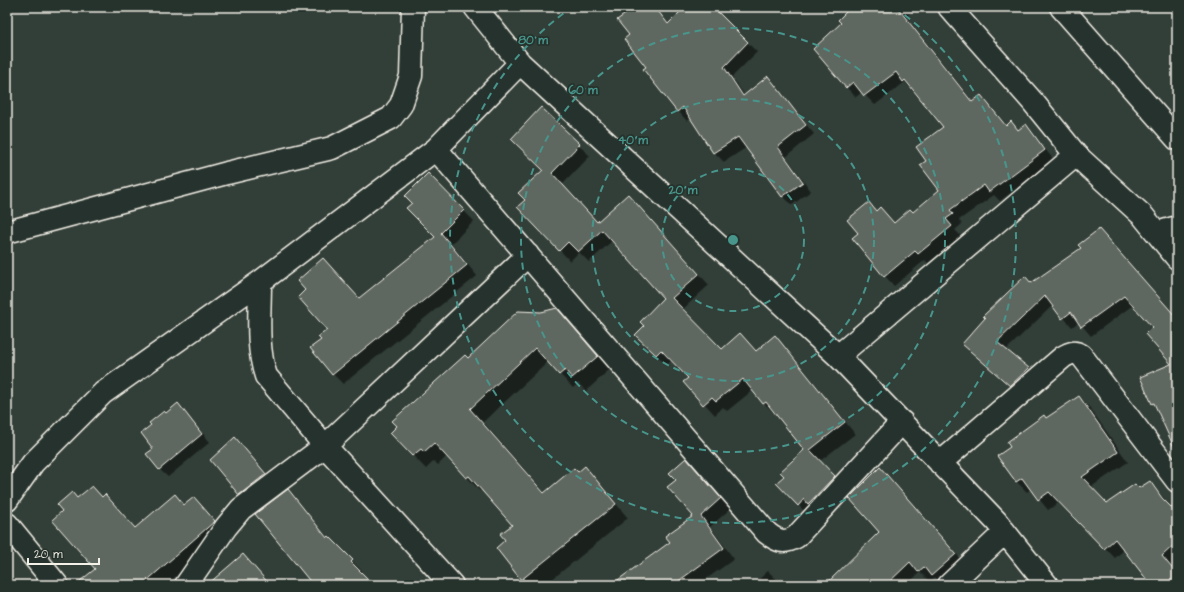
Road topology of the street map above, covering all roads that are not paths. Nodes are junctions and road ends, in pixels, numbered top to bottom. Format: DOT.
graph roads {
  1 [pos="413,7"];
  2 [pos="475,7"];
  3 [pos="949,7"];
  4 [pos="1061,7"];
  5 [pos="520,63"];
  6 [pos="1177,139"];
  7 [pos="436,149"];
  8 [pos="1076,155"];
  9 [pos="1167,230"];
  10 [pos="7,232"];
  11 [pos="528,255"];
  12 [pos="1177,258"];
  13 [pos="260,282"];
  14 [pos="838,356"];
  15 [pos="902,422"];
  16 [pos="325,446"];
  17 [pos="940,463"];
  18 [pos="1175,475"];
  19 [pos="7,500"];
  20 [pos="7,524"];
  21 [pos="1005,532"];
  22 [pos="57,585"];
  23 [pos="186,585"];
  24 [pos="452,585"];
  25 [pos="950,585"];
  26 [pos="1047,585"];
  1 -- 10 [label="street"];
  2 -- 5 [label="street"];
  3 -- 8 [label="street"];
  4 -- 6 [label="street"];
  5 -- 7 [label="street"];
  5 -- 14 [label="street"];
  7 -- 11 [label="street"];
  7 -- 13 [label="street"];
  8 -- 9 [label="street"];
  8 -- 14 [label="street"];
  9 -- 12 [label="street"];
  11 -- 15 [label="street"];
  11 -- 16 [label="street"];
  13 -- 16 [label="street"];
  13 -- 19 [label="street"];
  14 -- 15 [label="street"];
  15 -- 17 [label="street"];
  16 -- 23 [label="street"];
  16 -- 24 [label="street"];
  17 -- 18 [label="street"];
  17 -- 21 [label="street"];
  20 -- 22 [label="street"];
  21 -- 25 [label="street"];
  21 -- 26 [label="street"];
}
